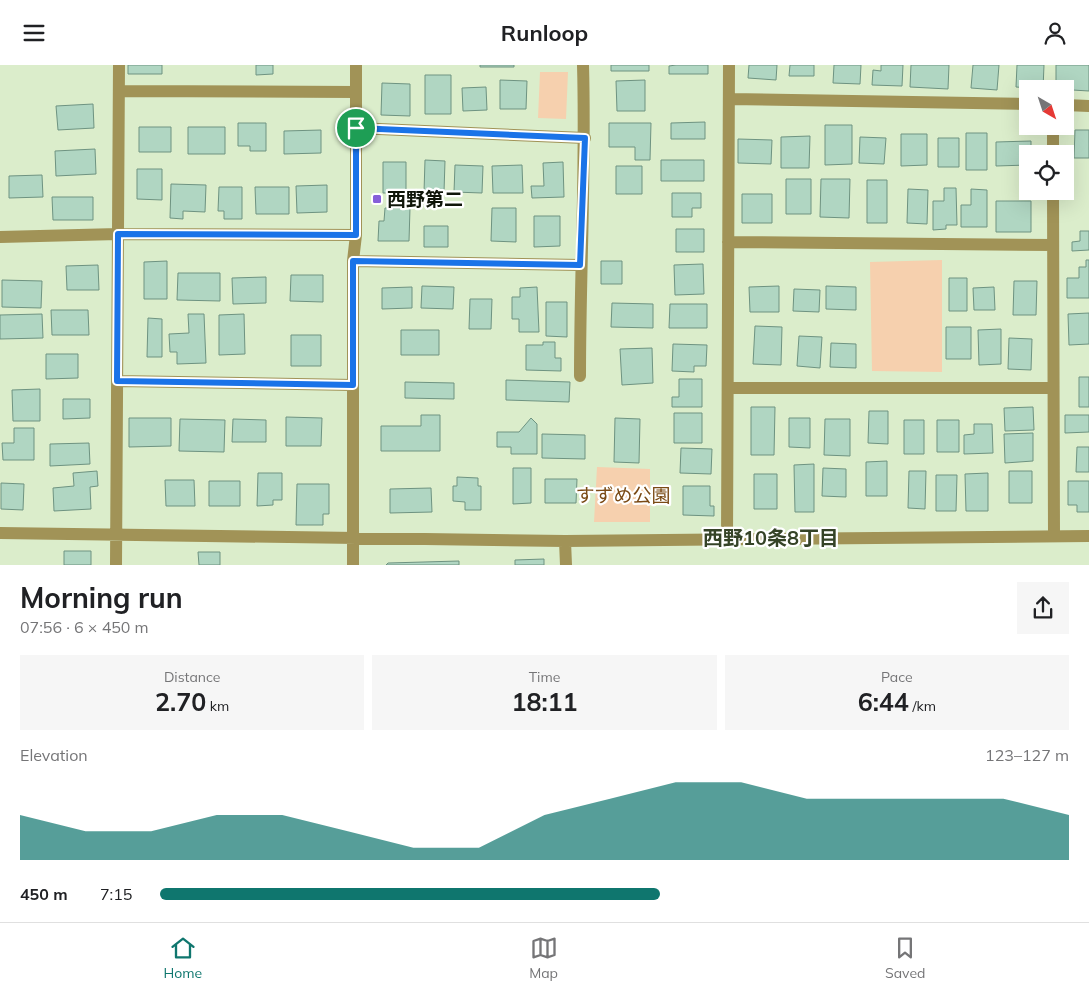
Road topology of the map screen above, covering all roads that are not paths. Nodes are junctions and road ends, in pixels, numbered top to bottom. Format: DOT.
graph roads {
  1 [pos="119,65"];
  2 [pos="356,65"];
  3 [pos="583,65"];
  4 [pos="728,65"];
  5 [pos="119,91"];
  6 [pos="356,92"];
  7 [pos="729,99"];
  8 [pos="1019,105"];
  9 [pos="1074,105"];
  10 [pos="1089,106"];
  11 [pos="356,128"];
  12 [pos="585,138"];
  13 [pos="1053,200"];
  14 [pos="118,234"];
  15 [pos="356,235"];
  16 [pos="0,237"];
  17 [pos="728,242"];
  18 [pos="1053,245"];
  19 [pos="353,261"];
  20 [pos="580,265"];
  21 [pos="580,376"];
  22 [pos="117,381"];
  23 [pos="353,385"];
  24 [pos="728,388"];
  25 [pos="1054,388"];
  26 [pos="0,533"];
  27 [pos="117,534"];
  28 [pos="1089,536"];
  29 [pos="353,537"];
  30 [pos="1054,537"];
  31 [pos="728,539"];
  32 [pos="566,541"];
  33 [pos="116,565"];
  34 [pos="353,565"];
  35 [pos="566,565"];
  1 -- 5 [label="street"];
  2 -- 6 [label="street"];
  3 -- 12 [label="street"];
  4 -- 7 [label="street"];
  5 -- 6 [label="street"];
  5 -- 14 [label="street"];
  6 -- 11 [label="street"];
  7 -- 8 [label="street"];
  7 -- 17 [label="street"];
  9 -- 10 [label="street"];
  11 -- 12 [label="street"];
  11 -- 15 [label="street"];
  12 -- 20 [label="street"];
  13 -- 18 [label="street"];
  14 -- 15 [label="street"];
  14 -- 16 [label="street"];
  14 -- 22 [label="street"];
  15 -- 19 [label="street"];
  17 -- 18 [label="street"];
  17 -- 24 [label="street"];
  18 -- 25 [label="street"];
  19 -- 20 [label="street"];
  19 -- 23 [label="street"];
  20 -- 21 [label="street"];
  22 -- 23 [label="street"];
  22 -- 27 [label="street"];
  23 -- 29 [label="street"];
  24 -- 25 [label="street"];
  24 -- 31 [label="street"];
  25 -- 30 [label="street"];
  26 -- 27 [label="street"];
  27 -- 29 [label="street"];
  27 -- 33 [label="street"];
  28 -- 30 [label="street"];
  29 -- 32 [label="street"];
  29 -- 34 [label="street"];
  30 -- 31 [label="street"];
  31 -- 32 [label="street"];
  32 -- 35 [label="street"];
}
